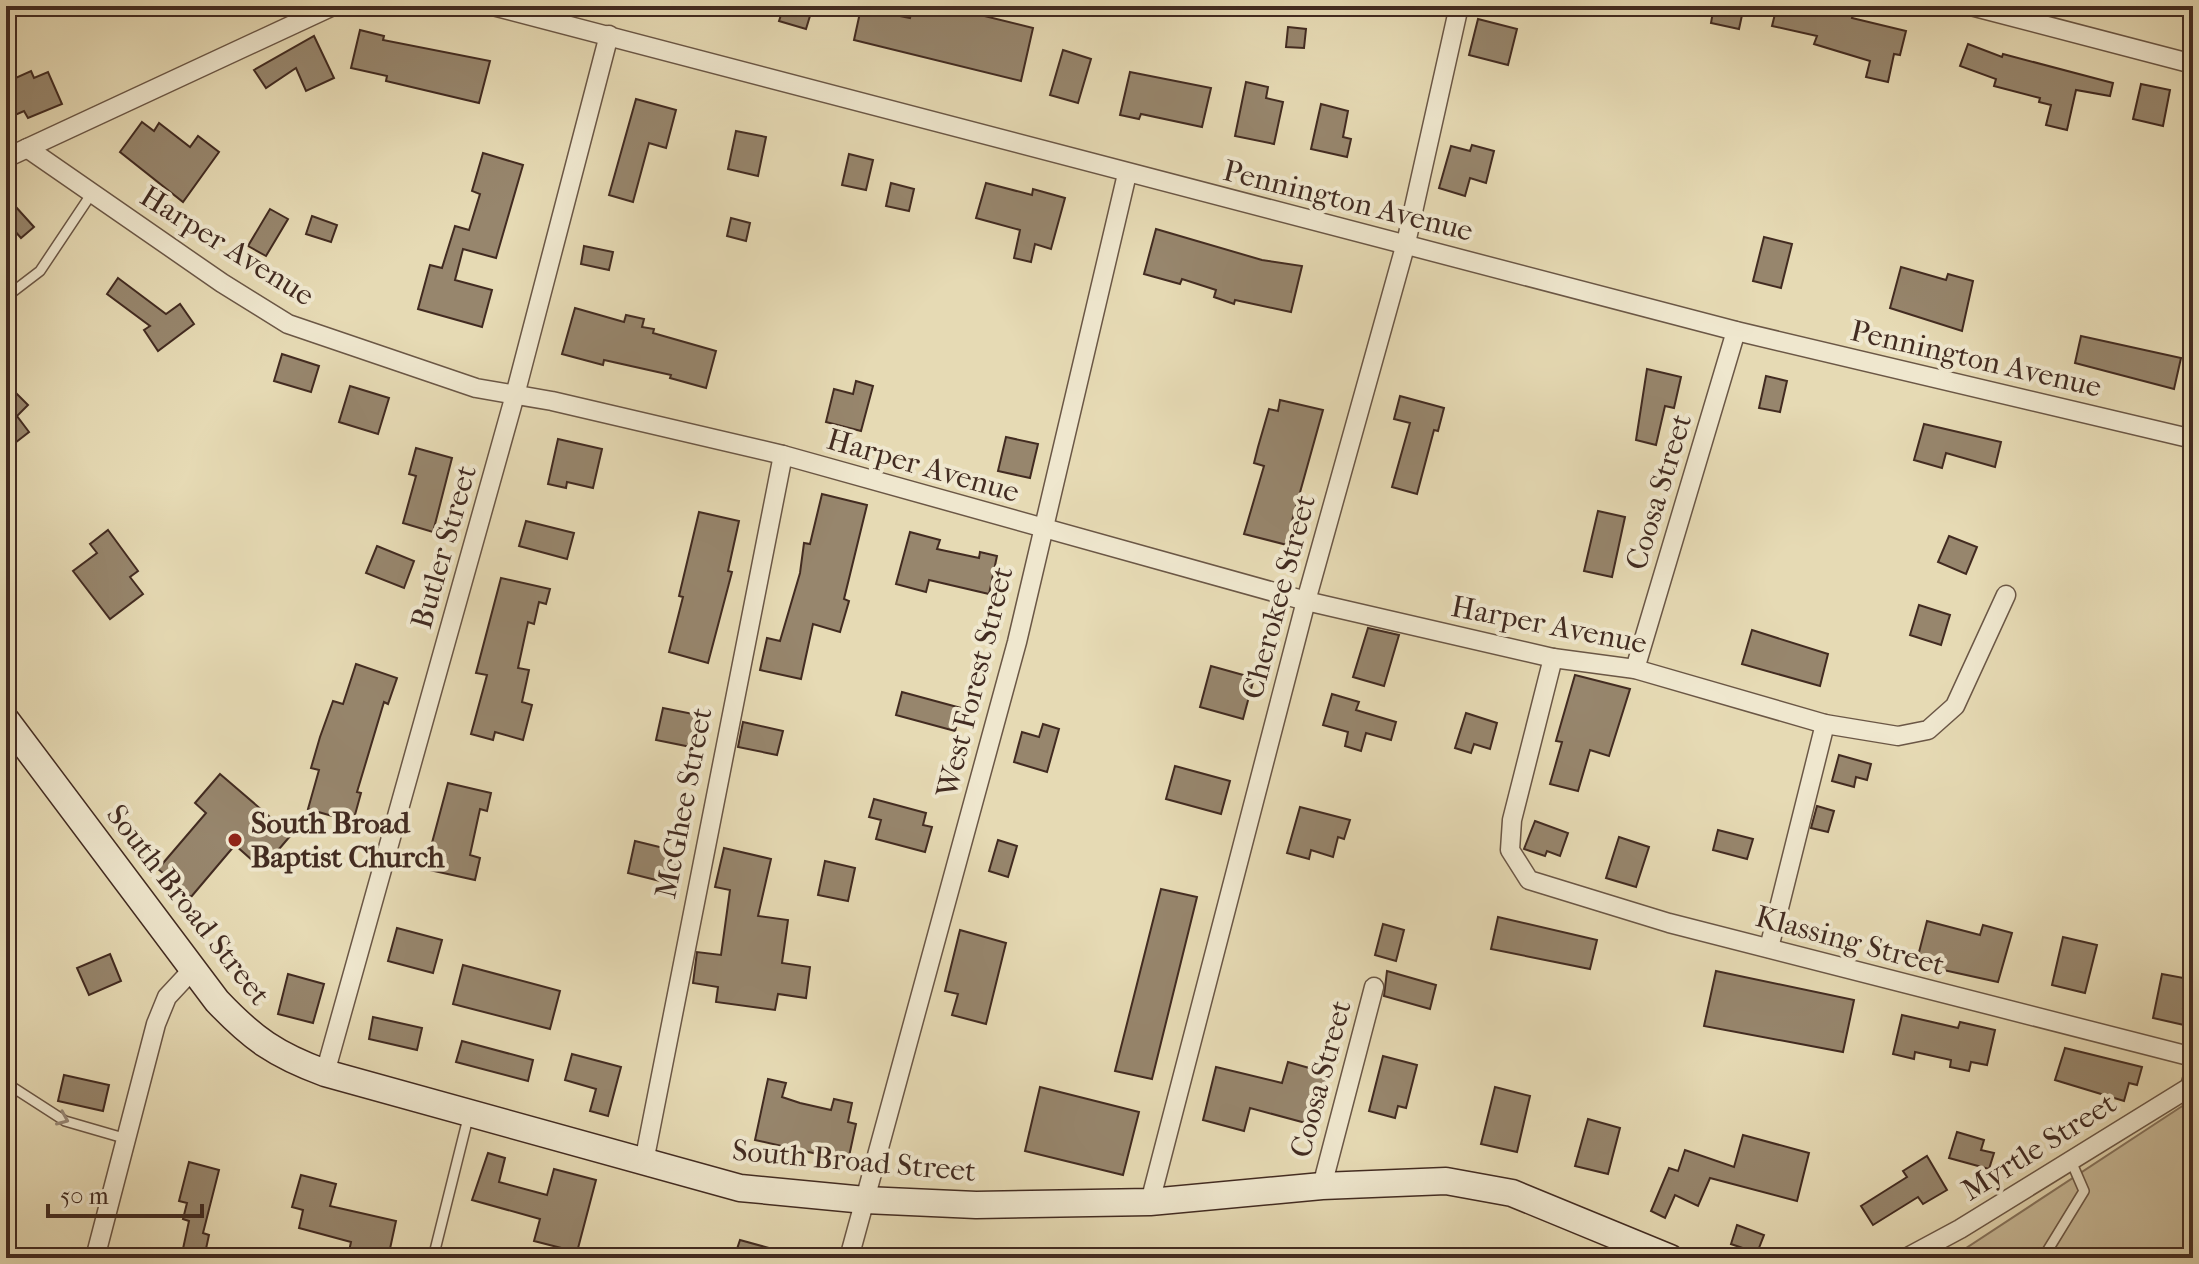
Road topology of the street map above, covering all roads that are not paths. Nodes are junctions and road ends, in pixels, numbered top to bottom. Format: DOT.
graph roads {
  1 [pos="333,6"];
  2 [pos="493,6"];
  3 [pos="1459,6"];
  4 [pos="1971,6"];
  5 [pos="609,35"];
  6 [pos="2193,64"];
  7 [pos="27,148"];
  8 [pos="6,158"];
  9 [pos="1127,174"];
  10 [pos="92,193"];
  11 [pos="1406,243"];
  12 [pos="6,297"];
  13 [pos="1736,331"];
  14 [pos="515,395"];
  15 [pos="2193,439"];
  16 [pos="783,455"];
  17 [pos="1042,529"];
  18 [pos="2006,595"];
  19 [pos="1306,601"];
  20 [pos="1553,658"];
  21 [pos="1635,669"];
  22 [pos="6,720"];
  23 [pos="1825,724"];
  24 [pos="1769,948"];
  25 [pos="194,968"];
  26 [pos="1374,987"];
  27 [pos="2193,1057"];
  28 [pos="325,1073"];
  29 [pos="6,1083"];
  30 [pos="2192,1083"];
  31 [pos="470,1112"];
  32 [pos="127,1139"];
  33 [pos="2071,1160"];
  34 [pos="644,1162"];
  35 [pos="1322,1186"];
  36 [pos="865,1200"];
  37 [pos="1150,1202"];
  38 [pos="95,1258"];
  39 [pos="433,1258"];
  40 [pos="849,1258"];
  41 [pos="1670,1258"];
  42 [pos="1906,1258"];
  43 [pos="2043,1258"];
  1 -- 7 [label="street"];
  2 -- 5 [label="street, Pennington Avenue"];
  3 -- 11 [label="street, Cherokee Street"];
  4 -- 6 [label="street"];
  5 -- 9 [label="street, Pennington Avenue"];
  5 -- 14 [label="street, Butler Street"];
  7 -- 8 [label="street"];
  7 -- 10 [label="street, Harper Avenue"];
  9 -- 11 [label="street, Pennington Avenue"];
  9 -- 17 [label="street, West Forest Street"];
  10 -- 12 [label="lane"];
  10 -- 14 [label="street, Harper Avenue"];
  11 -- 13 [label="street, Pennington Avenue"];
  11 -- 19 [label="street, Cherokee Street"];
  13 -- 15 [label="street, Pennington Avenue"];
  13 -- 21 [label="street, Coosa Street"];
  14 -- 16 [label="street, Harper Avenue"];
  14 -- 28 [label="street, Butler Street"];
  16 -- 17 [label="street, Harper Avenue"];
  16 -- 34 [label="street, McGhee Street"];
  17 -- 19 [label="street, Harper Avenue"];
  17 -- 36 [label="street, West Forest Street"];
  18 -- 23 [label="street, Harper Avenue"];
  19 -- 20 [label="street, Harper Avenue"];
  19 -- 37 [label="street, Cherokee Street"];
  20 -- 21 [label="street, Harper Avenue"];
  20 -- 24 [label="street, Klassing Street"];
  21 -- 23 [label="street, Harper Avenue"];
  22 -- 25 [label="main road, South Broad Street"];
  23 -- 24 [label="street"];
  24 -- 27 [label="street, Klassing Street"];
  25 -- 28 [label="main road, South Broad Street"];
  25 -- 32 [label="street"];
  26 -- 35 [label="street, Coosa Street"];
  28 -- 31 [label="main road, South Broad Street"];
  29 -- 32 [label="lane, one-way"];
  30 -- 33 [label="street, Myrtle Street"];
  31 -- 34 [label="main road, South Broad Street"];
  31 -- 39 [label="lane"];
  32 -- 38 [label="street"];
  33 -- 42 [label="street, Myrtle Street"];
  33 -- 43 [label="lane"];
  34 -- 36 [label="main road, South Broad Street"];
  35 -- 37 [label="main road, South Broad Street"];
  35 -- 41 [label="main road, South Broad Street"];
  36 -- 37 [label="main road, South Broad Street"];
  36 -- 40 [label="street, West Forest Street"];
}
